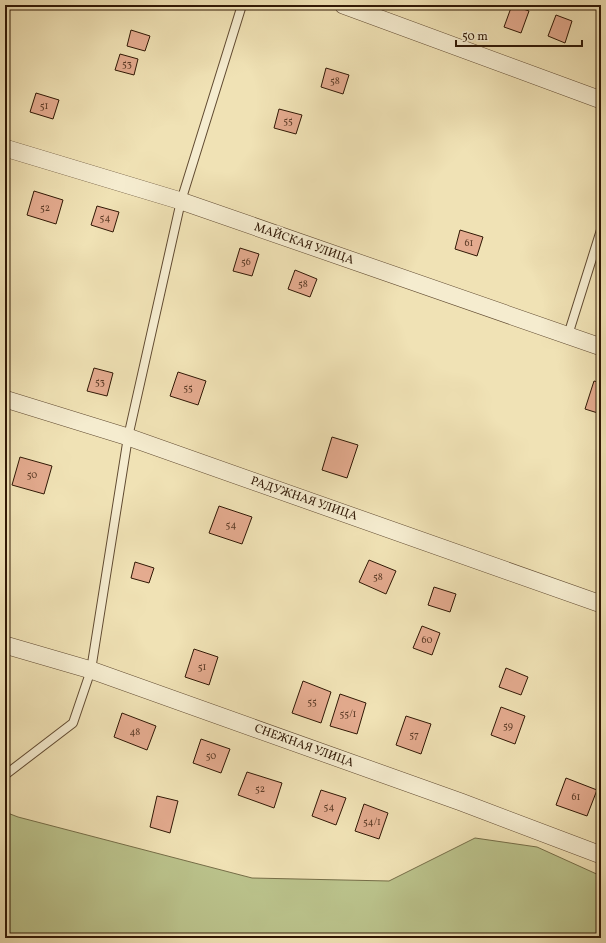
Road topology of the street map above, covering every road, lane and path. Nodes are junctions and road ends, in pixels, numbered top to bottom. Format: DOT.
graph roads {
  1 [pos="242,5"];
  2 [pos="343,5"];
  3 [pos="601,100"];
  4 [pos="5,148"];
  5 [pos="181,201"];
  6 [pos="601,230"];
  7 [pos="568,335"];
  8 [pos="601,347"];
  9 [pos="5,399"];
  10 [pos="128,438"];
  11 [pos="601,604"];
  12 [pos="5,645"];
  13 [pos="91,670"];
  14 [pos="5,775"];
  15 [pos="601,855"];
  1 -- 5 [label="lane"];
  2 -- 3 [label="street"];
  4 -- 5 [label="street, МАЙСКАЯ УЛИЦА"];
  5 -- 7 [label="street, МАЙСКАЯ УЛИЦА"];
  5 -- 10 [label="lane"];
  6 -- 7 [label="lane"];
  7 -- 8 [label="street, МАЙСКАЯ УЛИЦА"];
  9 -- 10 [label="street, РАДУЖНАЯ УЛИЦА"];
  10 -- 11 [label="street, РАДУЖНАЯ УЛИЦА"];
  10 -- 13 [label="lane"];
  12 -- 13 [label="street, СНЕЖНАЯ УЛИЦА"];
  13 -- 14 [label="lane"];
  13 -- 15 [label="street, СНЕЖНАЯ УЛИЦА"];
}
